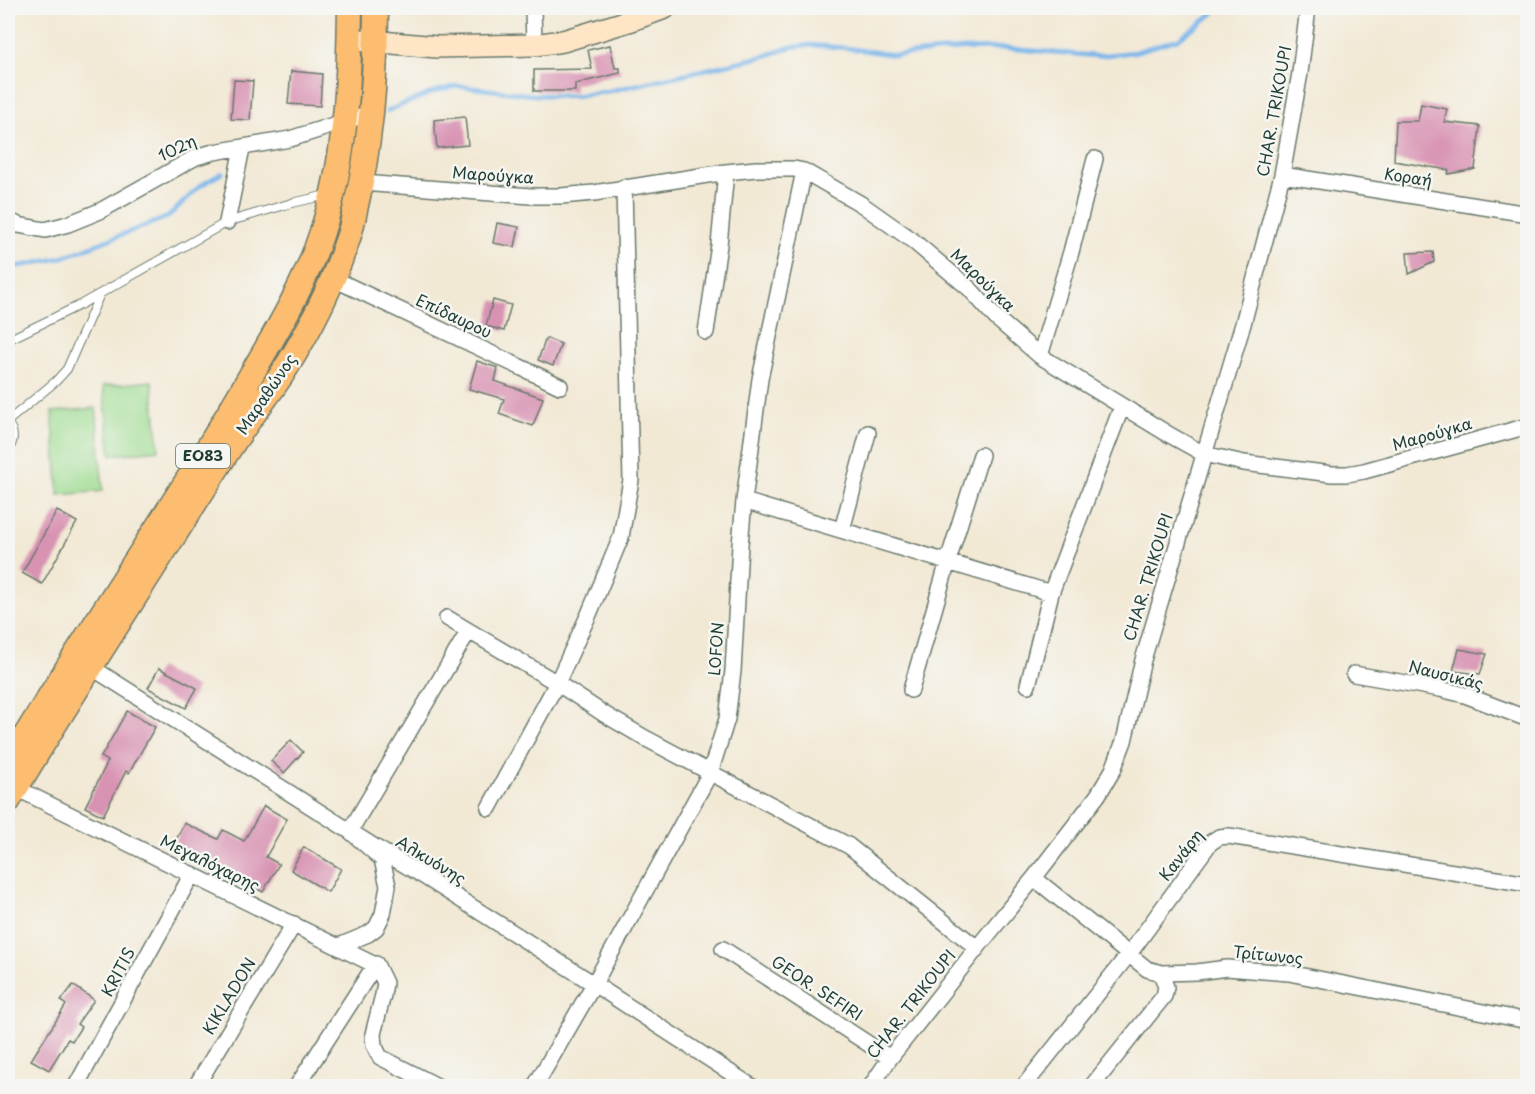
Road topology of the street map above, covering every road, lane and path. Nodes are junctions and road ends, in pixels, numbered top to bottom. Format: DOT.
graph roads {
  1 [pos="350,8"];
  2 [pos="376,8"];
  3 [pos="533,8"];
  4 [pos="664,8"];
  5 [pos="1308,8"];
  6 [pos="349,39"];
  7 [pos="376,42"];
  8 [pos="534,45"];
  9 [pos="371,113"];
  10 [pos="345,122"];
  11 [pos="242,148"];
  12 [pos="1095,159"];
  13 [pos="804,171"];
  14 [pos="726,172"];
  15 [pos="1282,175"];
  16 [pos="362,183"];
  17 [pos="624,187"];
  18 [pos="332,195"];
  19 [pos="1527,214"];
  20 [pos="8,220"];
  21 [pos="227,222"];
  22 [pos="334,279"];
  23 [pos="100,294"];
  24 [pos="706,332"];
  25 [pos="8,340"];
  26 [pos="1040,356"];
  27 [pos="560,386"];
  28 [pos="1122,406"];
  29 [pos="8,422"];
  30 [pos="1527,426"];
  31 [pos="868,433"];
  32 [pos="8,450"];
  33 [pos="1204,454"];
  34 [pos="981,455"];
  35 [pos="744,501"];
  36 [pos="842,530"];
  37 [pos="948,561"];
  38 [pos="1051,593"];
  39 [pos="447,618"];
  40 [pos="468,632"];
  41 [pos="91,667"];
  42 [pos="1354,674"];
  43 [pos="557,683"];
  44 [pos="1028,685"];
  45 [pos="911,690"];
  46 [pos="1527,719"];
  47 [pos="710,773"];
  48 [pos="10,785"];
  49 [pos="489,808"];
  50 [pos="350,831"];
  51 [pos="192,874"];
  52 [pos="1034,878"];
  53 [pos="1527,884"];
  54 [pos="294,924"];
  55 [pos="339,946"];
  56 [pos="977,948"];
  57 [pos="723,949"];
  58 [pos="1130,954"];
  59 [pos="379,970"];
  60 [pos="1161,973"];
  61 [pos="594,984"];
  62 [pos="1527,1021"];
  63 [pos="890,1058"];
  64 [pos="76,1086"];
  65 [pos="196,1086"];
  66 [pos="297,1086"];
  67 [pos="437,1086"];
  68 [pos="535,1086"];
  69 [pos="751,1086"];
  70 [pos="871,1086"];
  71 [pos="1024,1086"];
  72 [pos="1092,1086"];
  1 -- 6 [label="main road, Μαραθώνος / ΕΟ83"];
  2 -- 7 [label="main road, Μαραθώνος / ΕΟ83"];
  3 -- 8 [label="street"];
  4 -- 8 [label="street"];
  5 -- 15 [label="street, CHAR. TRIKOUPI"];
  6 -- 7 [label="street"];
  6 -- 10 [label="main road, Μαραθώνος / ΕΟ83"];
  7 -- 8 [label="street"];
  7 -- 9 [label="main road, Μαραθώνος / ΕΟ83"];
  9 -- 10 [label="street, 102η"];
  9 -- 16 [label="main road, Μαραθώνος / ΕΟ83"];
  10 -- 11 [label="street, 102η"];
  10 -- 18 [label="main road, Μαραθώνος / ΕΟ83"];
  11 -- 20 [label="street, 102η"];
  11 -- 21 [label="street"];
  12 -- 26 [label="street"];
  13 -- 14 [label="street, Μαρούγκα"];
  13 -- 26 [label="street, Μαρούγκα"];
  13 -- 35 [label="street, LOFON"];
  14 -- 17 [label="street, Μαρούγκα"];
  14 -- 24 [label="street"];
  15 -- 19 [label="street, Κοραή"];
  15 -- 33 [label="street, CHAR. TRIKOUPI"];
  16 -- 17 [label="street, Μαρούγκα"];
  16 -- 22 [label="main road, Μαραθώνος / ΕΟ83"];
  17 -- 43 [label="street"];
  18 -- 21 [label="lane"];
  18 -- 48 [label="main road, Μαραθώνος / ΕΟ83"];
  21 -- 23 [label="lane"];
  22 -- 27 [label="street, Επίδαυρου"];
  22 -- 41 [label="main road, Μαραθώνος / ΕΟ83"];
  23 -- 25 [label="lane"];
  23 -- 29 [label="lane"];
  26 -- 28 [label="street, Μαρούγκα"];
  28 -- 33 [label="street, Μαρούγκα"];
  28 -- 38 [label="street"];
  29 -- 32 [label="lane"];
  30 -- 33 [label="street, Μαρούγκα"];
  31 -- 36 [label="street"];
  33 -- 52 [label="street, CHAR. TRIKOUPI"];
  34 -- 37 [label="street"];
  35 -- 36 [label="street"];
  35 -- 47 [label="street, LOFON"];
  36 -- 37 [label="street"];
  37 -- 38 [label="street"];
  37 -- 45 [label="street"];
  38 -- 44 [label="street"];
  39 -- 40 [label="street"];
  40 -- 43 [label="street"];
  40 -- 50 [label="street"];
  41 -- 48 [label="main road, Μαραθώνος / ΕΟ83"];
  41 -- 50 [label="street, Αλκυόνης"];
  42 -- 46 [label="street, Ναυσικάς"];
  43 -- 47 [label="street"];
  43 -- 49 [label="street"];
  47 -- 56 [label="street"];
  47 -- 61 [label="street, LOFON"];
  48 -- 51 [label="street, Μεγαλόχαρης"];
  50 -- 55 [label="street"];
  50 -- 61 [label="street, Αλκυόνης"];
  51 -- 54 [label="street, Μεγαλόχαρης"];
  51 -- 64 [label="street, KRITIS"];
  52 -- 56 [label="street, CHAR. TRIKOUPI"];
  52 -- 58 [label="street"];
  53 -- 58 [label="street, Κανάρη"];
  54 -- 55 [label="street, Μεγαλόχαρης"];
  54 -- 65 [label="street, KIKLADON"];
  55 -- 59 [label="street, Μεγαλόχαρης"];
  56 -- 63 [label="street, CHAR. TRIKOUPI"];
  57 -- 63 [label="street, GEOR. SEFIRI"];
  58 -- 60 [label="street"];
  58 -- 71 [label="street, Κανάρη"];
  59 -- 66 [label="street"];
  59 -- 67 [label="street"];
  60 -- 62 [label="street, Τρίτωνος"];
  60 -- 72 [label="street"];
  61 -- 68 [label="street, LOFON"];
  61 -- 69 [label="street, Αλκυόνης"];
  63 -- 70 [label="street, CHAR. TRIKOUPI"];
}
